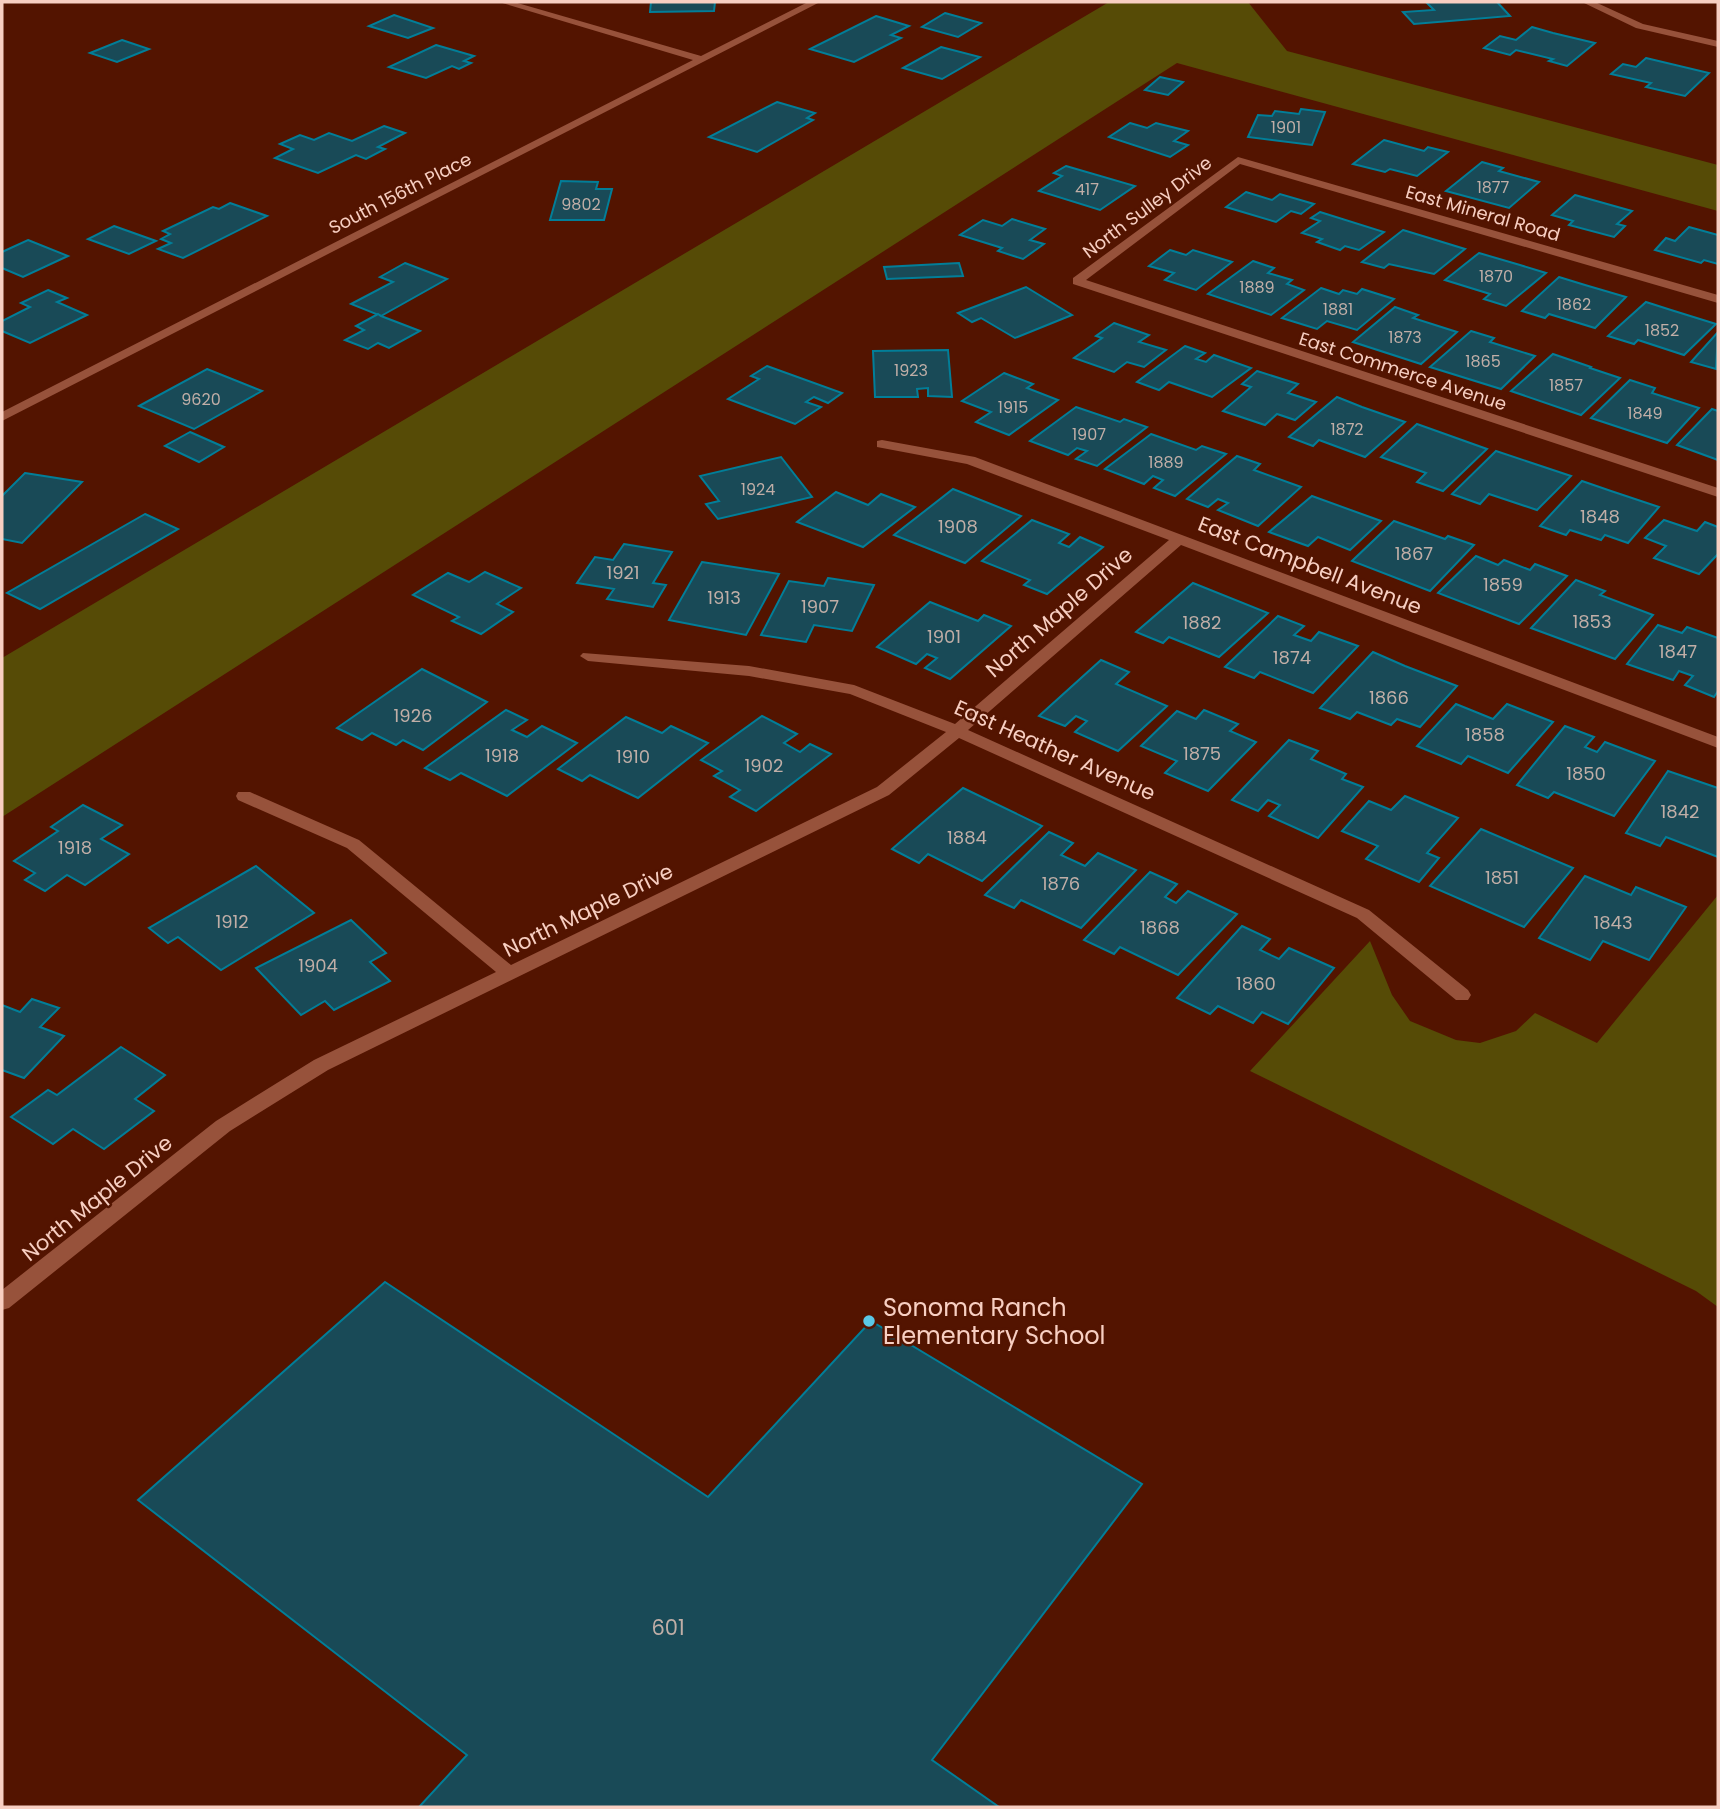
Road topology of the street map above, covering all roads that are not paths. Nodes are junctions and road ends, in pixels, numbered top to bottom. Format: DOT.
graph roads {
  1 [pos="505,2"];
  2 [pos="815,2"];
  3 [pos="1587,2"];
  4 [pos="1718,44"];
  5 [pos="699,59"];
  6 [pos="1238,160"];
  7 [pos="1077,281"];
  8 [pos="1718,299"];
  9 [pos="2,417"];
  10 [pos="882,444"];
  11 [pos="1718,494"];
  12 [pos="1180,538"];
  13 [pos="589,656"];
  14 [pos="957,731"];
  15 [pos="1718,743"];
  16 [pos="244,796"];
  17 [pos="510,974"];
  18 [pos="1462,995"];
  19 [pos="2,1302"];
  1 -- 5 [label="street"];
  2 -- 5 [label="street, South 156th Place"];
  3 -- 4 [label="street"];
  5 -- 9 [label="street, South 156th Place"];
  6 -- 7 [label="street, North Sulley Drive"];
  6 -- 8 [label="street, East Mineral Road"];
  7 -- 11 [label="street, East Commerce Avenue"];
  10 -- 12 [label="street, East Campbell Avenue"];
  12 -- 14 [label="street, North Maple Drive"];
  12 -- 15 [label="street, East Campbell Avenue"];
  13 -- 14 [label="street, East Heather Avenue"];
  14 -- 17 [label="street, North Maple Drive"];
  14 -- 18 [label="street, East Heather Avenue"];
  16 -- 17 [label="street"];
  17 -- 19 [label="street, North Maple Drive"];
}
